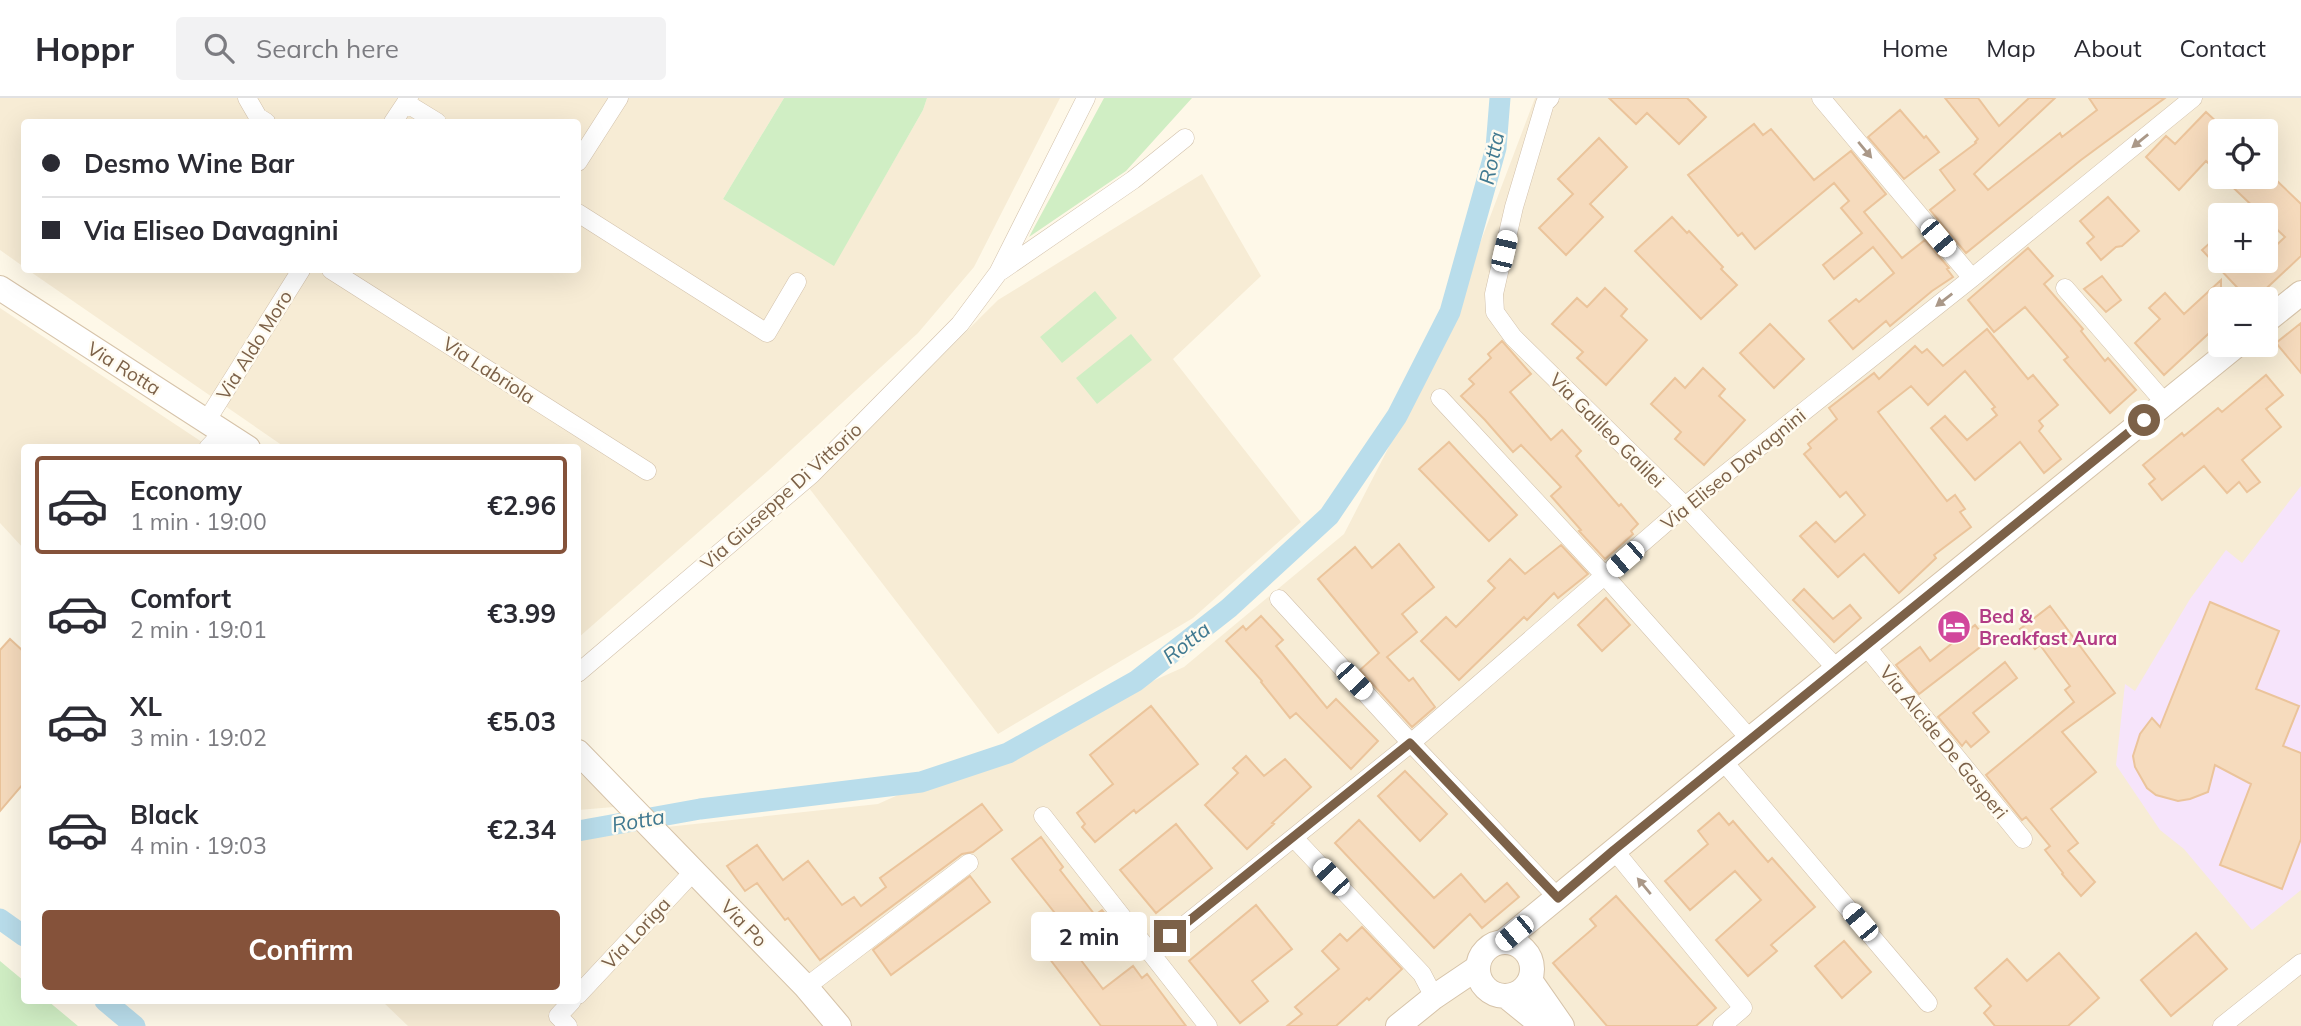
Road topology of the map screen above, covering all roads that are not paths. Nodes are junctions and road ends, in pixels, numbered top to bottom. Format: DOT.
graph roads {
  1 [pos="247,98"];
  2 [pos="619,98"];
  3 [pos="1086,98"];
  4 [pos="1550,98"];
  5 [pos="1821,98"];
  6 [pos="2193,98"];
  7 [pos="407,100"];
  8 [pos="261,119"];
  9 [pos="395,119"];
  10 [pos="433,119"];
  11 [pos="1185,138"];
  12 [pos="581,157"];
  13 [pos="581,215"];
  14 [pos="298,273"];
  15 [pos="336,273"];
  16 [pos="999,274"];
  17 [pos="1972,278"];
  18 [pos="797,282"];
  19 [pos="0,288"];
  20 [pos="2065,288"];
  21 [pos="2301,293"];
  22 [pos="2278,311"];
  23 [pos="2222,357"];
  24 [pos="1440,398"];
  25 [pos="2165,403"];
  26 [pos="213,433"];
  27 [pos="239,444"];
  28 [pos="647,471"];
  29 [pos="1685,506"];
  30 [pos="1605,576"];
  31 [pos="1279,599"];
  32 [pos="1866,645"];
  33 [pos="1836,669"];
  34 [pos="581,670"];
  35 [pos="1750,739"];
  36 [pos="1410,743"];
  37 [pos="581,755"];
  38 [pos="1723,761"];
  39 [pos="1043,816"];
  40 [pos="1294,838"];
  41 [pos="2023,839"];
  42 [pos="1614,850"];
  43 [pos="969,863"];
  44 [pos="694,871"];
  45 [pos="1558,898"];
  46 [pos="1503,942"];
  47 [pos="1150,953"];
  48 [pos="2301,962"];
  49 [pos="1477,968"];
  50 [pos="1530,970"];
  51 [pos="806,987"];
  52 [pos="581,992"];
  53 [pos="1503,996"];
  54 [pos="1434,997"];
  55 [pos="1928,1003"];
  56 [pos="569,1004"];
  57 [pos="568,1026"];
  58 [pos="839,1026"];
  59 [pos="1208,1026"];
  60 [pos="1398,1026"];
  61 [pos="1543,1026"];
  62 [pos="1562,1026"];
  63 [pos="1722,1026"];
  64 [pos="2222,1026"];
  1 -- 8 [label="street"];
  2 -- 12 [label="street"];
  3 -- 16 [label="street, Via Giuseppe Di Vittorio"];
  4 -- 29 [label="street, Via Galileo Galilei"];
  5 -- 17 [label="street, one-way"];
  6 -- 17 [label="street, Via Eliseo Davagnini, one-way"];
  7 -- 9 [label="street"];
  7 -- 10 [label="street"];
  11 -- 16 [label="street, Via Giuseppe Di Vittorio"];
  13 -- 18 [label="street"];
  14 -- 26 [label="street, Via Aldo Moro"];
  15 -- 28 [label="street, Via Labriola"];
  16 -- 34 [label="street, Via Giuseppe Di Vittorio"];
  17 -- 29 [label="street, Via Eliseo Davagnini, one-way"];
  19 -- 26 [label="street, Via Rotta"];
  20 -- 25 [label="street"];
  21 -- 22 [label="street"];
  23 -- 25 [label="street"];
  24 -- 30 [label="street"];
  25 -- 32 [label="street"];
  26 -- 27 [label="street, Via Rotta"];
  29 -- 30 [label="street, Via Eliseo Davagnini"];
  29 -- 33 [label="street, Via Galileo Galilei"];
  30 -- 35 [label="street"];
  30 -- 36 [label="street, Via Eliseo Davagnini"];
  31 -- 36 [label="street"];
  32 -- 33 [label="street"];
  32 -- 41 [label="street, Via Alcide De Gasperi"];
  33 -- 35 [label="street"];
  35 -- 38 [label="street"];
  36 -- 40 [label="street, Via Eliseo Davagnini"];
  36 -- 45 [label="street"];
  37 -- 44 [label="street, Via Po"];
  38 -- 42 [label="street"];
  38 -- 55 [label="street"];
  39 -- 47 [label="street"];
  40 -- 47 [label="street, Via Eliseo Davagnini"];
  40 -- 54 [label="street"];
  42 -- 45 [label="street"];
  63 -- 42 [label="street, one-way"];
  43 -- 51 [label="street"];
  44 -- 51 [label="street, Via Po"];
  44 -- 52 [label="street, Via Loriga"];
  45 -- 46 [label="street"];
  45 -- 50 [label="street"];
  46 -- 49 [label="street"];
  46 -- 50 [label="street"];
  47 -- 59 [label="street"];
  48 -- 64 [label="street"];
  49 -- 53 [label="street"];
  49 -- 54 [label="street"];
  50 -- 53 [label="street"];
  50 -- 62 [label="street"];
  51 -- 58 [label="street, Via Po"];
  53 -- 54 [label="street"];
  53 -- 61 [label="street"];
  54 -- 60 [label="street"];
  56 -- 57 [label="street"];
}
